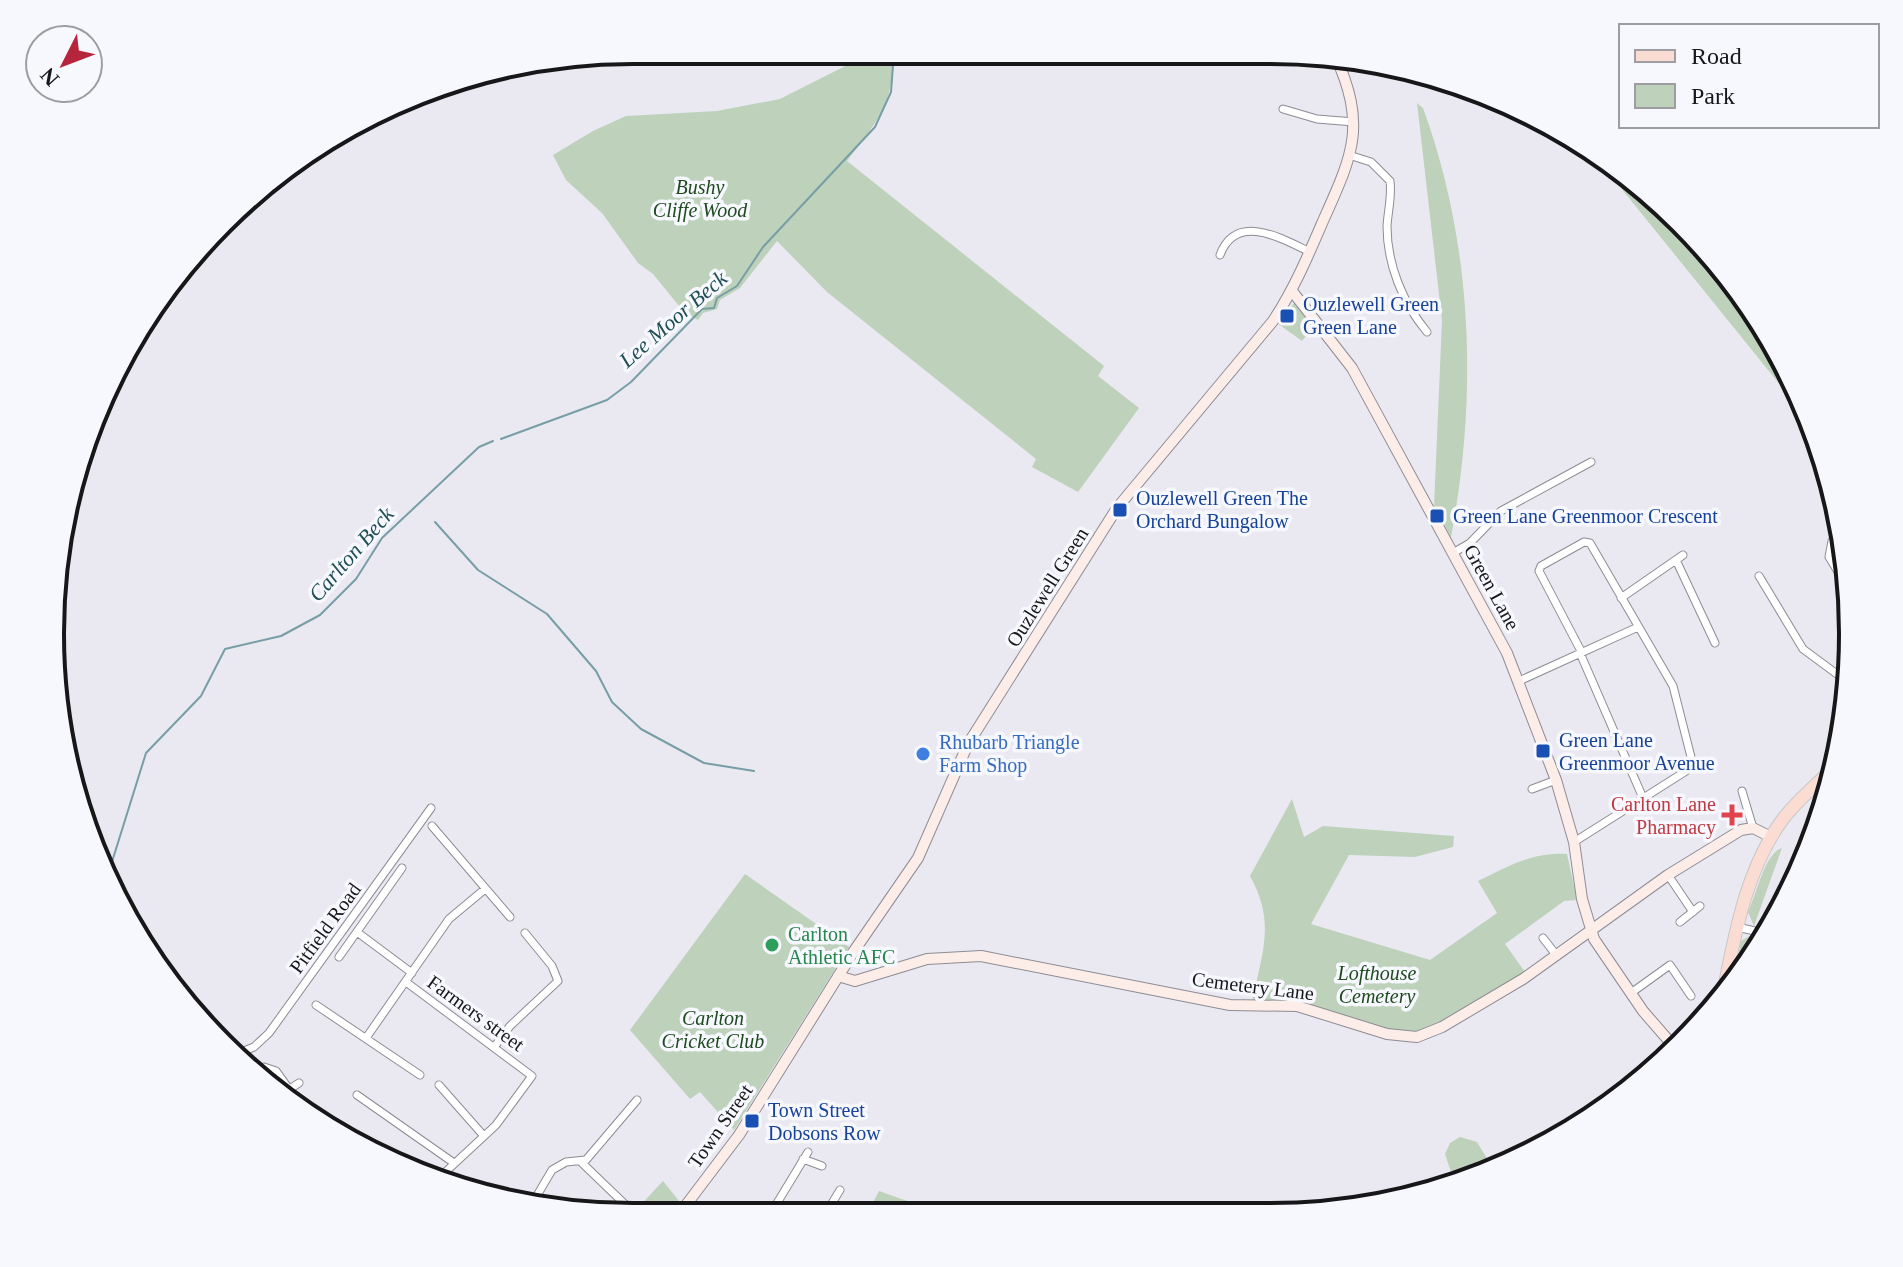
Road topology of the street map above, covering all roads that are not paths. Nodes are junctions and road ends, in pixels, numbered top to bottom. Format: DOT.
graph roads {
  1 [pos="1342,69"];
  2 [pos="1283,109"];
  3 [pos="1354,122"];
  4 [pos="1352,156"];
  5 [pos="1310,252"];
  6 [pos="1220,255"];
  7 [pos="1292,291"];
  8 [pos="1427,332"];
  9 [pos="1591,462"];
  10 [pos="1832,544"];
  11 [pos="1450,549"];
  12 [pos="1835,567"];
  13 [pos="1759,576"];
  14 [pos="1621,598"];
  15 [pos="1638,627"];
  16 [pos="1702,643"];
  17 [pos="1581,653"];
  18 [pos="1838,675"];
  19 [pos="1519,681"];
  20 [pos="1556,780"];
  21 [pos="1820,780"];
  22 [pos="1532,789"];
  23 [pos="1742,791"];
  24 [pos="1643,798"];
  25 [pos="431,808"];
  26 [pos="432,826"];
  27 [pos="1753,828"];
  28 [pos="1771,837"];
  29 [pos="1574,842"];
  30 [pos="402,868"];
  31 [pos="1668,875"];
  32 [pos="485,889"];
  33 [pos="510,917"];
  34 [pos="1680,922"];
  35 [pos="1737,927"];
  36 [pos="1755,931"];
  37 [pos="357,932"];
  38 [pos="1591,932"];
  39 [pos="525,933"];
  40 [pos="1543,938"];
  41 [pos="1557,956"];
  42 [pos="339,957"];
  43 [pos="1728,971"];
  44 [pos="412,973"];
  45 [pos="838,976"];
  46 [pos="406,982"];
  47 [pos="1631,993"];
  48 [pos="1691,996"];
  49 [pos="316,1005"];
  50 [pos="366,1038"];
  51 [pos="1668,1039"];
  52 [pos="495,1046"];
  53 [pos="246,1050"];
  54 [pos="264,1067"];
  55 [pos="420,1075"];
  56 [pos="280,1079"];
  57 [pos="299,1083"];
  58 [pos="439,1085"];
  59 [pos="291,1088"];
  60 [pos="357,1095"];
  61 [pos="637,1100"];
  62 [pos="483,1135"];
  63 [pos="581,1162"];
  64 [pos="454,1163"];
  65 [pos="822,1166"];
  66 [pos="446,1171"];
  67 [pos="840,1190"];
  68 [pos="538,1195"];
  69 [pos="623,1203"];
  70 [pos="688,1203"];
  71 [pos="777,1203"];
  72 [pos="832,1203"];
  1 -- 3 [label="street, Ouzlewell Green"];
  2 -- 3 [label="street"];
  3 -- 4 [label="street, Ouzlewell Green"];
  4 -- 5 [label="street, Ouzlewell Green"];
  4 -- 8 [label="street"];
  5 -- 6 [label="street"];
  5 -- 7 [label="street, Ouzlewell Green"];
  7 -- 11 [label="street, Green Lane"];
  7 -- 45 [label="street, Ouzlewell Green"];
  9 -- 11 [label="street"];
  10 -- 12 [label="street"];
  11 -- 19 [label="street, Green Lane"];
  13 -- 18 [label="street"];
  14 -- 15 [label="street"];
  14 -- 16 [label="street"];
  14 -- 17 [label="street"];
  15 -- 17 [label="street"];
  15 -- 24 [label="street"];
  17 -- 19 [label="street"];
  17 -- 24 [label="street"];
  19 -- 20 [label="street, Green Lane"];
  20 -- 22 [label="street"];
  20 -- 29 [label="street, Green Lane"];
  21 -- 28 [label="main road"];
  23 -- 27 [label="street"];
  24 -- 29 [label="street"];
  25 -- 53 [label="street, Pitfield Road"];
  26 -- 32 [label="street"];
  27 -- 28 [label="street"];
  27 -- 31 [label="street, Cemetery Lane"];
  28 -- 35 [label="main road"];
  29 -- 38 [label="street, Green Lane"];
  30 -- 37 [label="street"];
  31 -- 34 [label="street"];
  31 -- 38 [label="street, Cemetery Lane"];
  32 -- 33 [label="street"];
  32 -- 44 [label="street"];
  35 -- 36 [label="street"];
  35 -- 43 [label="main road"];
  37 -- 42 [label="street"];
  37 -- 44 [label="street"];
  38 -- 41 [label="street, Cemetery Lane"];
  38 -- 47 [label="street"];
  39 -- 52 [label="street"];
  40 -- 41 [label="street"];
  41 -- 45 [label="street, Cemetery Lane"];
  44 -- 46 [label="street"];
  45 -- 70 [label="street, Town Street"];
  46 -- 50 [label="street"];
  46 -- 52 [label="street, Farmers street"];
  47 -- 48 [label="street"];
  47 -- 51 [label="street"];
  49 -- 50 [label="street"];
  50 -- 55 [label="street"];
  52 -- 62 [label="street, Farmers street"];
  54 -- 56 [label="street"];
  57 -- 59 [label="street"];
  58 -- 62 [label="street"];
  60 -- 64 [label="street"];
  61 -- 63 [label="street"];
  62 -- 64 [label="street, Farmers street"];
  63 -- 68 [label="street"];
  63 -- 69 [label="street"];
  64 -- 66 [label="street, Farmers street"];
  65 -- 71 [label="street"];
  67 -- 72 [label="street"];
}
